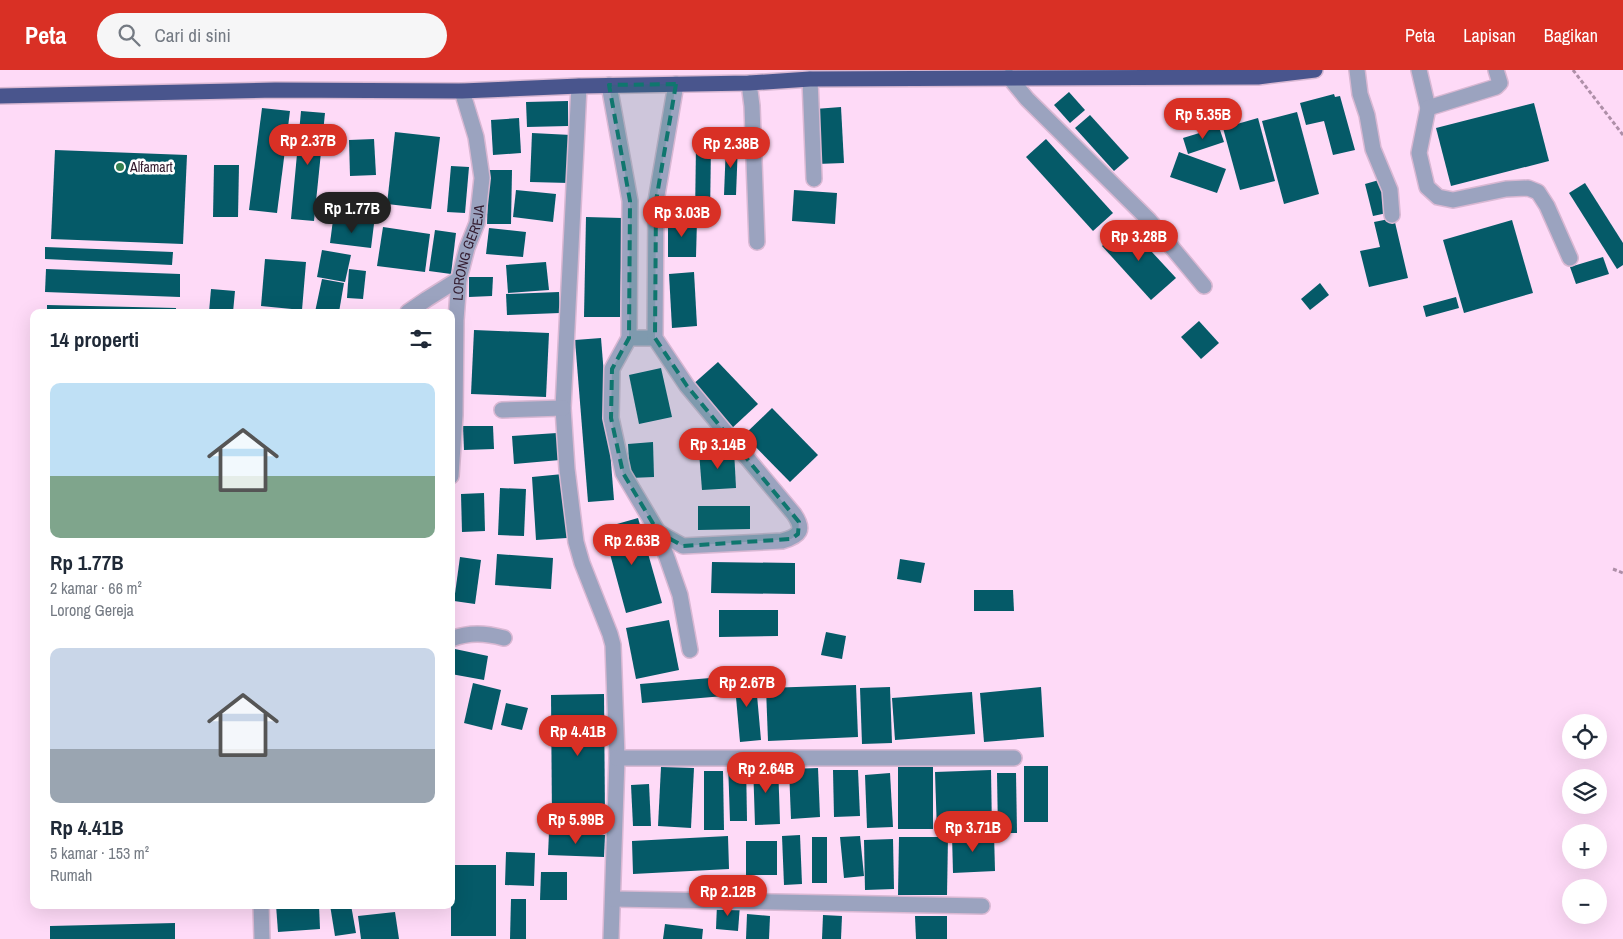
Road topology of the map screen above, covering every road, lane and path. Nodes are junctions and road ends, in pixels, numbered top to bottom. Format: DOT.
graph roads {
  1 [pos="1315,70"];
  2 [pos="1357,70"];
  3 [pos="1419,70"];
  4 [pos="1496,70"];
  5 [pos="1573,70"];
  6 [pos="810,74"];
  7 [pos="1009,77"];
  8 [pos="749,83"];
  9 [pos="676,84"];
  10 [pos="609,85"];
  11 [pos="579,86"];
  12 [pos="462,91"];
  13 [pos="0,96"];
  14 [pos="1428,108"];
  15 [pos="1623,135"];
  16 [pos="814,179"];
  17 [pos="630,201"];
  18 [pos="656,201"];
  19 [pos="1392,215"];
  20 [pos="757,242"];
  21 [pos="1570,258"];
  22 [pos="460,279"];
  23 [pos="1204,286"];
  24 [pos="412,309"];
  25 [pos="629,338"];
  26 [pos="655,338"];
  27 [pos="563,408"];
  28 [pos="502,410"];
  29 [pos="455,415"];
  30 [pos="658,532"];
  31 [pos="1613,570"];
  32 [pos="1623,573"];
  33 [pos="455,638"];
  34 [pos="504,638"];
  35 [pos="690,650"];
  36 [pos="617,758"];
  37 [pos="1014,758"];
  38 [pos="613,899"];
  39 [pos="982,906"];
  40 [pos="261,909"];
  41 [pos="262,939"];
  42 [pos="611,939"];
  1 -- 7 [label="highway"];
  2 -- 19 [label="street"];
  3 -- 14 [label="street"];
  4 -- 14 [label="street"];
  5 -- 15 [label="path"];
  6 -- 7 [label="highway"];
  6 -- 8 [label="highway"];
  6 -- 16 [label="street"];
  7 -- 23 [label="street"];
  8 -- 9 [label="highway"];
  8 -- 20 [label="street"];
  9 -- 10 [label="highway"];
  9 -- 18 [label="street"];
  10 -- 11 [label="highway"];
  10 -- 17 [label="street"];
  11 -- 12 [label="highway"];
  11 -- 27 [label="street"];
  12 -- 13 [label="highway"];
  12 -- 22 [label="street, LORONG GEREJA"];
  14 -- 21 [label="street"];
  17 -- 18 [label="street"];
  17 -- 25 [label="street"];
  18 -- 26 [label="street"];
  22 -- 24 [label="street"];
  22 -- 29 [label="street, LORONG GEREJA"];
  25 -- 26 [label="street"];
  25 -- 30 [label="street"];
  26 -- 30 [label="street"];
  27 -- 28 [label="street"];
  27 -- 36 [label="street"];
  30 -- 35 [label="street"];
  31 -- 32 [label="path"];
  33 -- 34 [label="street"];
  36 -- 37 [label="street"];
  36 -- 38 [label="street"];
  38 -- 39 [label="street"];
  38 -- 42 [label="street"];
  40 -- 41 [label="street"];
}
